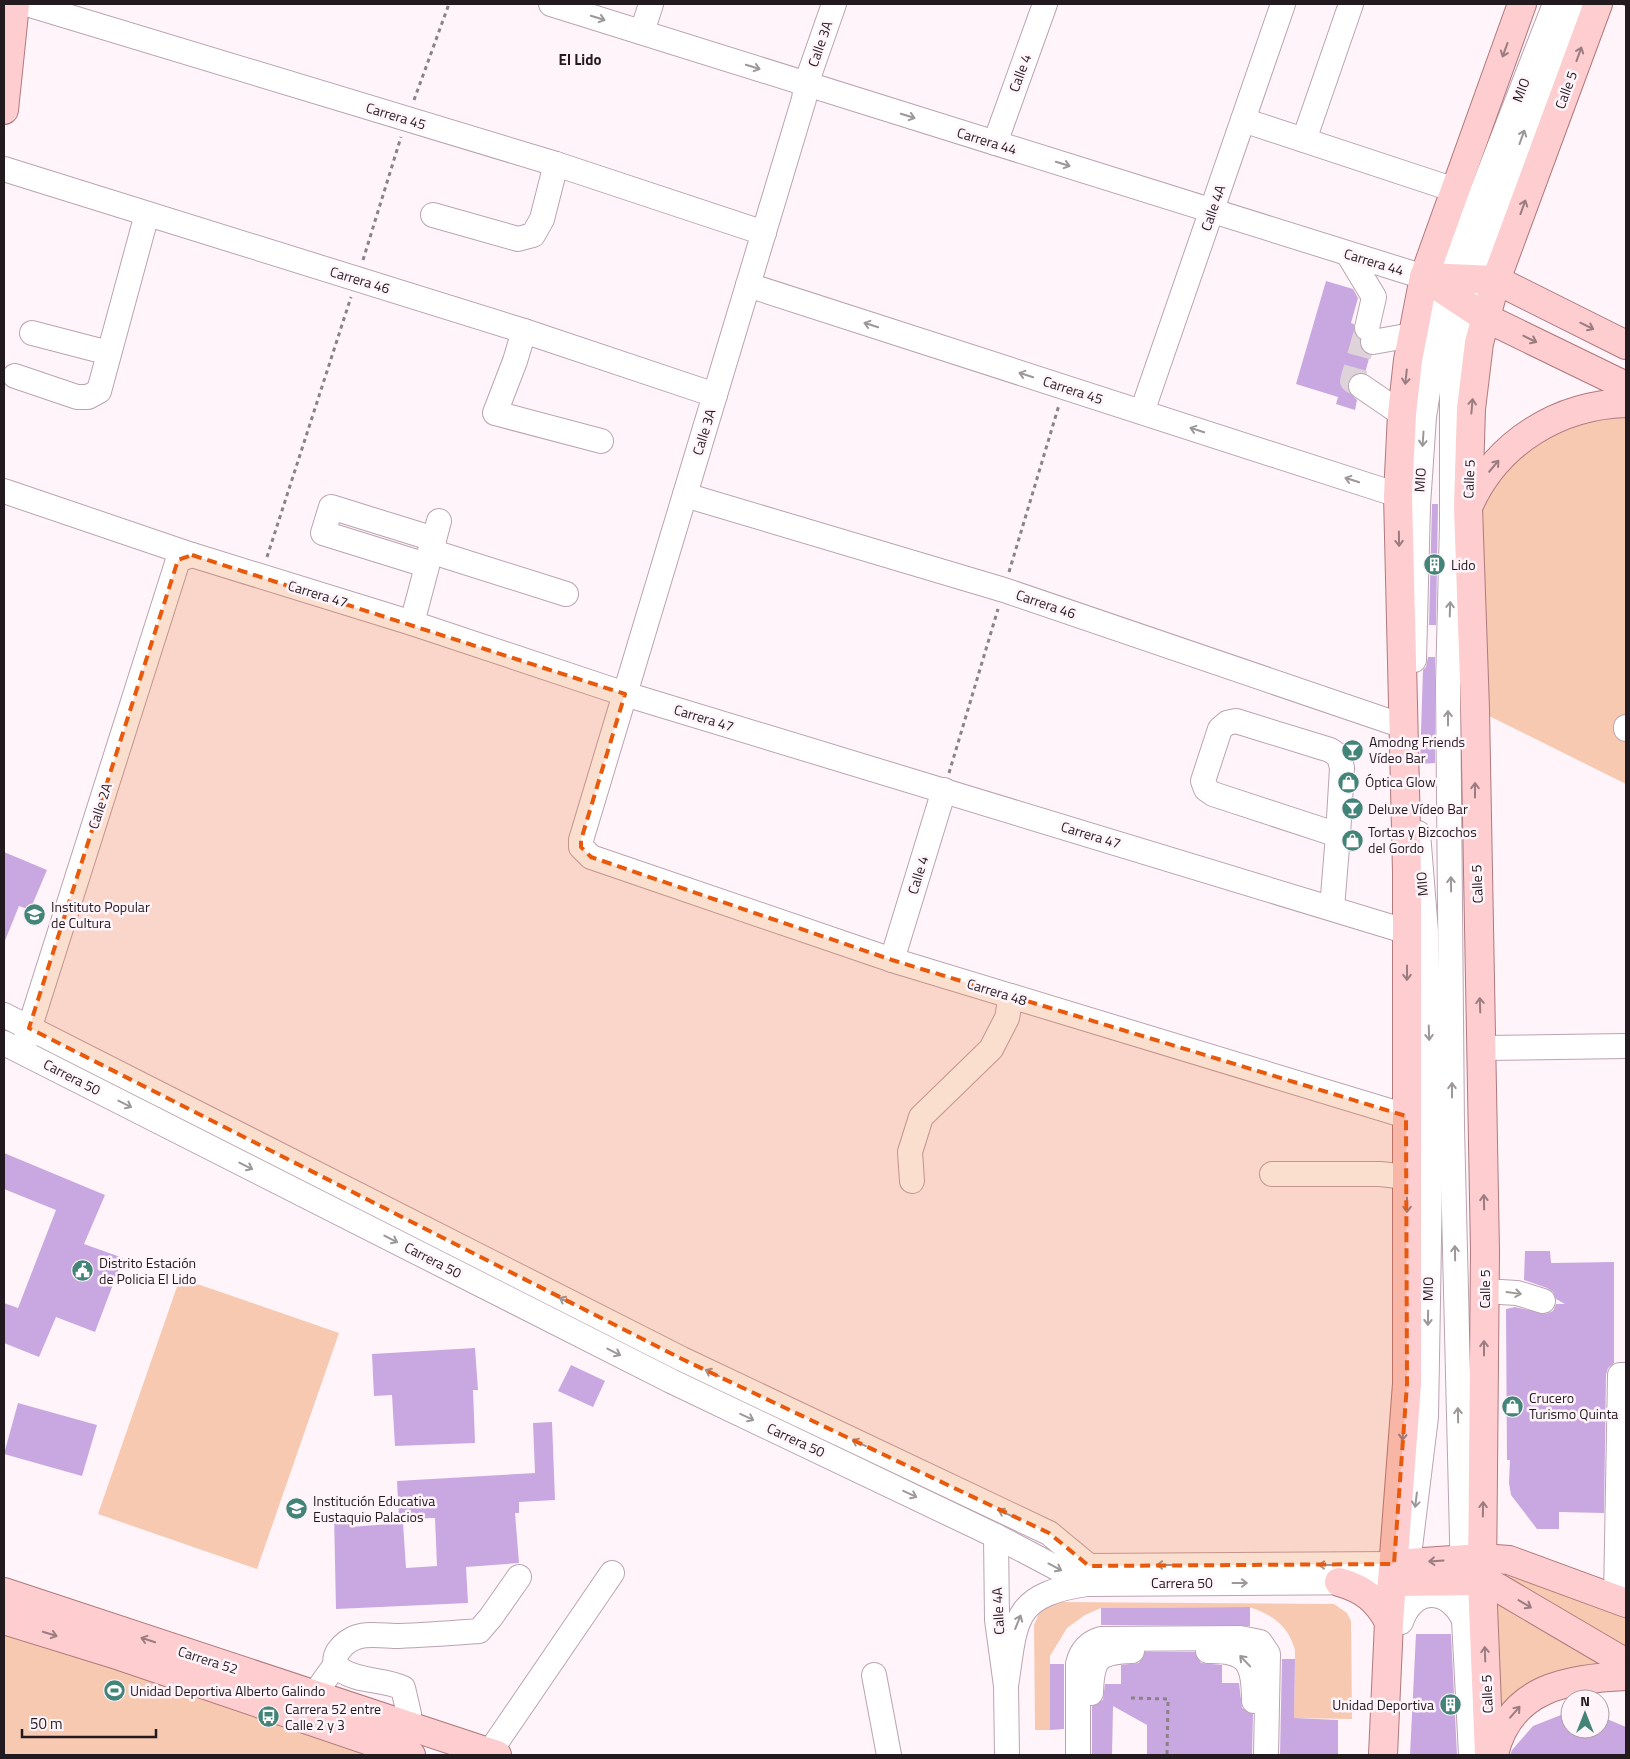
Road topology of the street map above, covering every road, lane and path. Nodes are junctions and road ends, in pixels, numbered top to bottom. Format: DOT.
graph roads {
  1 [pos="15,4"];
  2 [pos="27,4"];
  3 [pos="551,4"];
  4 [pos="651,4"];
  5 [pos="834,4"];
  6 [pos="1045,4"];
  7 [pos="1283,4"];
  8 [pos="1351,4"];
  9 [pos="1522,4"];
  10 [pos="1555,4"];
  11 [pos="1571,4"];
  12 [pos="1598,4"];
  13 [pos="642,32"];
  14 [pos="806,84"];
  15 [pos="4,110"];
  16 [pos="1243,120"];
  17 [pos="1304,140"];
  18 [pos="995,143"];
  19 [pos="556,164"];
  20 [pos="4,169"];
  21 [pos="1455,190"];
  22 [pos="1212,211"];
  23 [pos="147,214"];
  24 [pos="433,215"];
  25 [pos="764,232"];
  26 [pos="1348,254"];
  27 [pos="1424,277"];
  28 [pos="748,285"];
  29 [pos="1469,292"];
  30 [pos="524,330"];
  31 [pos="32,333"];
  32 [pos="1412,335"];
  33 [pos="1626,345"];
  34 [pos="109,353"];
  35 [pos="15,376"];
  36 [pos="1361,386"];
  37 [pos="1626,386"];
  38 [pos="715,395"];
  39 [pos="1626,403"];
  40 [pos="1142,412"];
  41 [pos="1402,414"];
  42 [pos="601,441"];
  43 [pos="4,491"];
  44 [pos="684,495"];
  45 [pos="1398,495"];
  46 [pos="1468,507"];
  47 [pos="180,554"];
  48 [pos="566,594"];
  49 [pos="412,623"];
  50 [pos="625,694"];
  51 [pos="1403,726"];
  52 [pos="944,790"];
  53 [pos="1338,835"];
  54 [pos="591,857"];
  55 [pos="1332,908"];
  56 [pos="1408,932"];
  57 [pos="892,960"];
  58 [pos="1011,996"];
  59 [pos="4,1015"];
  60 [pos="29,1028"];
  61 [pos="1626,1046"];
  62 [pos="13,1047"];
  63 [pos="1481,1048"];
  64 [pos="1406,1116"];
  65 [pos="1272,1174"];
  66 [pos="1407,1177"];
  67 [pos="912,1181"];
  68 [pos="1484,1291"];
  69 [pos="1543,1301"];
  70 [pos="1626,1376"];
  71 [pos="1622,1470"];
  72 [pos="1607,1513"];
  73 [pos="996,1536"];
  74 [pos="1473,1570"];
  75 [pos="1400,1572"];
  76 [pos="612,1573"];
  77 [pos="519,1577"];
  78 [pos="1339,1582"];
  79 [pos="1087,1584"];
  80 [pos="4,1592"];
  81 [pos="1611,1597"];
  82 [pos="4,1620"];
  83 [pos="1464,1620"];
  84 [pos="1395,1622"];
  85 [pos="1626,1663"];
  86 [pos="336,1664"];
  87 [pos="874,1675"];
  88 [pos="1626,1676"];
  89 [pos="1006,1686"];
  90 [pos="318,1696"];
  91 [pos="1132,1698"];
  92 [pos="406,1726"];
  93 [pos="1007,1744"];
  94 [pos="493,1754"];
  95 [pos="1086,1754"];
  96 [pos="411,1755"];
  97 [pos="889,1755"];
  98 [pos="1022,1755"];
  99 [pos="1168,1755"];
  100 [pos="1252,1755"];
  101 [pos="1266,1755"];
  102 [pos="1383,1755"];
  103 [pos="1395,1755"];
  104 [pos="1471,1755"];
  105 [pos="1491,1755"];
  1 -- 15 [label="main road"];
  2 -- 19 [label="street, Carrera 45"];
  3 -- 13 [label="street, Carrera 44, one-way"];
  4 -- 13 [label="street"];
  5 -- 14 [label="street, Calle 3A"];
  6 -- 18 [label="street, Calle 4"];
  7 -- 16 [label="street, Calle 4A"];
  8 -- 17 [label="street"];
  9 -- 21 [label="main road, one-way"];
  10 -- 29 [label="street, MIO"];
  29 -- 11 [label="street, MIO, one-way"];
  29 -- 12 [label="main road, Calle 5, one-way"];
  13 -- 14 [label="street, Carrera 44, one-way"];
  14 -- 18 [label="street, Carrera 44, one-way"];
  14 -- 25 [label="street, Calle 3A"];
  16 -- 17 [label="street"];
  16 -- 22 [label="street, Calle 4A"];
  17 -- 21 [label="street"];
  18 -- 22 [label="street, Carrera 44, one-way"];
  19 -- 24 [label="street"];
  19 -- 25 [label="street, Carrera 45"];
  20 -- 23 [label="street, Carrera 46"];
  21 -- 27 [label="main road"];
  22 -- 26 [label="street, Carrera 44"];
  22 -- 40 [label="street, Calle 4A"];
  23 -- 30 [label="street, Carrera 46"];
  23 -- 34 [label="street"];
  25 -- 28 [label="street, Calle 3A"];
  26 -- 27 [label="street, Carrera 44"];
  26 -- 32 [label="street"];
  27 -- 29 [label="main road, Carrera 44"];
  27 -- 32 [label="main road"];
  28 -- 38 [label="street, Calle 3A"];
  40 -- 28 [label="street, Carrera 45, one-way"];
  29 -- 33 [label="main road, Carrera 44, one-way"];
  29 -- 37 [label="main road, Carrera 44, one-way"];
  46 -- 29 [label="main road, Calle 5, one-way"];
  74 -- 29 [label="street, MIO, one-way"];
  29 -- 75 [label="street, MIO, one-way"];
  30 -- 38 [label="street, Carrera 46"];
  30 -- 42 [label="street"];
  31 -- 34 [label="street"];
  32 -- 41 [label="main road, one-way"];
  34 -- 35 [label="street"];
  36 -- 41 [label="street"];
  38 -- 44 [label="street, Calle 3A"];
  46 -- 39 [label="main road, one-way"];
  45 -- 40 [label="street, Carrera 45, one-way"];
  41 -- 45 [label="main road"];
  43 -- 47 [label="street, Carrera 47"];
  44 -- 50 [label="street, Calle 3A"];
  44 -- 51 [label="street, Carrera 46"];
  45 -- 51 [label="main road, one-way"];
  63 -- 46 [label="main road, Calle 5, one-way"];
  47 -- 49 [label="street, Carrera 47"];
  47 -- 60 [label="street, Calle 2A"];
  48 -- 49 [label="street"];
  49 -- 50 [label="street, Carrera 47"];
  50 -- 52 [label="street, Carrera 47"];
  50 -- 54 [label="street, Calle 3A"];
  51 -- 56 [label="main road"];
  52 -- 55 [label="street, Carrera 47"];
  52 -- 57 [label="street, Calle 4"];
  53 -- 53 [label="street"];
  53 -- 55 [label="street"];
  54 -- 57 [label="street, Carrera 48"];
  55 -- 56 [label="street, Carrera 47"];
  56 -- 64 [label="main road, one-way"];
  57 -- 58 [label="street, Carrera 48"];
  58 -- 64 [label="street, Carrera 48"];
  58 -- 67 [label="street"];
  59 -- 60 [label="street, Carrera 50"];
  60 -- 62 [label="street, Calle 2A"];
  75 -- 60 [label="street, Carrera 50, one-way"];
  61 -- 63 [label="street"];
  62 -- 73 [label="street, Carrera 50, one-way"];
  68 -- 63 [label="main road, Calle 5, one-way"];
  64 -- 66 [label="main road"];
  65 -- 66 [label="street"];
  66 -- 75 [label="main road, one-way"];
  68 -- 69 [label="street, one-way"];
  74 -- 68 [label="main road, Calle 5, one-way"];
  70 -- 71 [label="street"];
  71 -- 81 [label="street"];
  72 -- 81 [label="street"];
  73 -- 79 [label="street, Carrera 50, one-way"];
  73 -- 89 [label="street, Calle 4A"];
  74 -- 75 [label="main road, Carrera 50"];
  74 -- 81 [label="main road, Carrera 50"];
  74 -- 83 [label="street, MIO"];
  74 -- 85 [label="main road, Carrera 50, one-way"];
  105 -- 74 [label="main road, Calle 5, one-way"];
  75 -- 78 [label="street, Carrera 50"];
  75 -- 84 [label="main road"];
  76 -- 94 [label="street"];
  77 -- 86 [label="street"];
  79 -- 78 [label="street, Carrera 50, one-way"];
  78 -- 84 [label="main road"];
  89 -- 79 [label="street, Calle 4A, one-way"];
  90 -- 80 [label="main road, Carrera 52, one-way"];
  82 -- 96 [label="main road, Carrera 52, one-way"];
  83 -- 84 [label="street"];
  83 -- 104 [label="street, MIO"];
  84 -- 102 [label="main road"];
  84 -- 103 [label="street"];
  86 -- 90 [label="street"];
  86 -- 92 [label="street"];
  87 -- 97 [label="street"];
  105 -- 88 [label="main road, one-way"];
  89 -- 93 [label="street, Calle 4A"];
  90 -- 92 [label="main road, Carrera 52"];
  91 -- 99 [label="path"];
  92 -- 94 [label="main road, Carrera 52"];
  93 -- 98 [label="street"];
  100 -- 95 [label="street, one-way"];
  95 -- 101 [label="street"];
}
